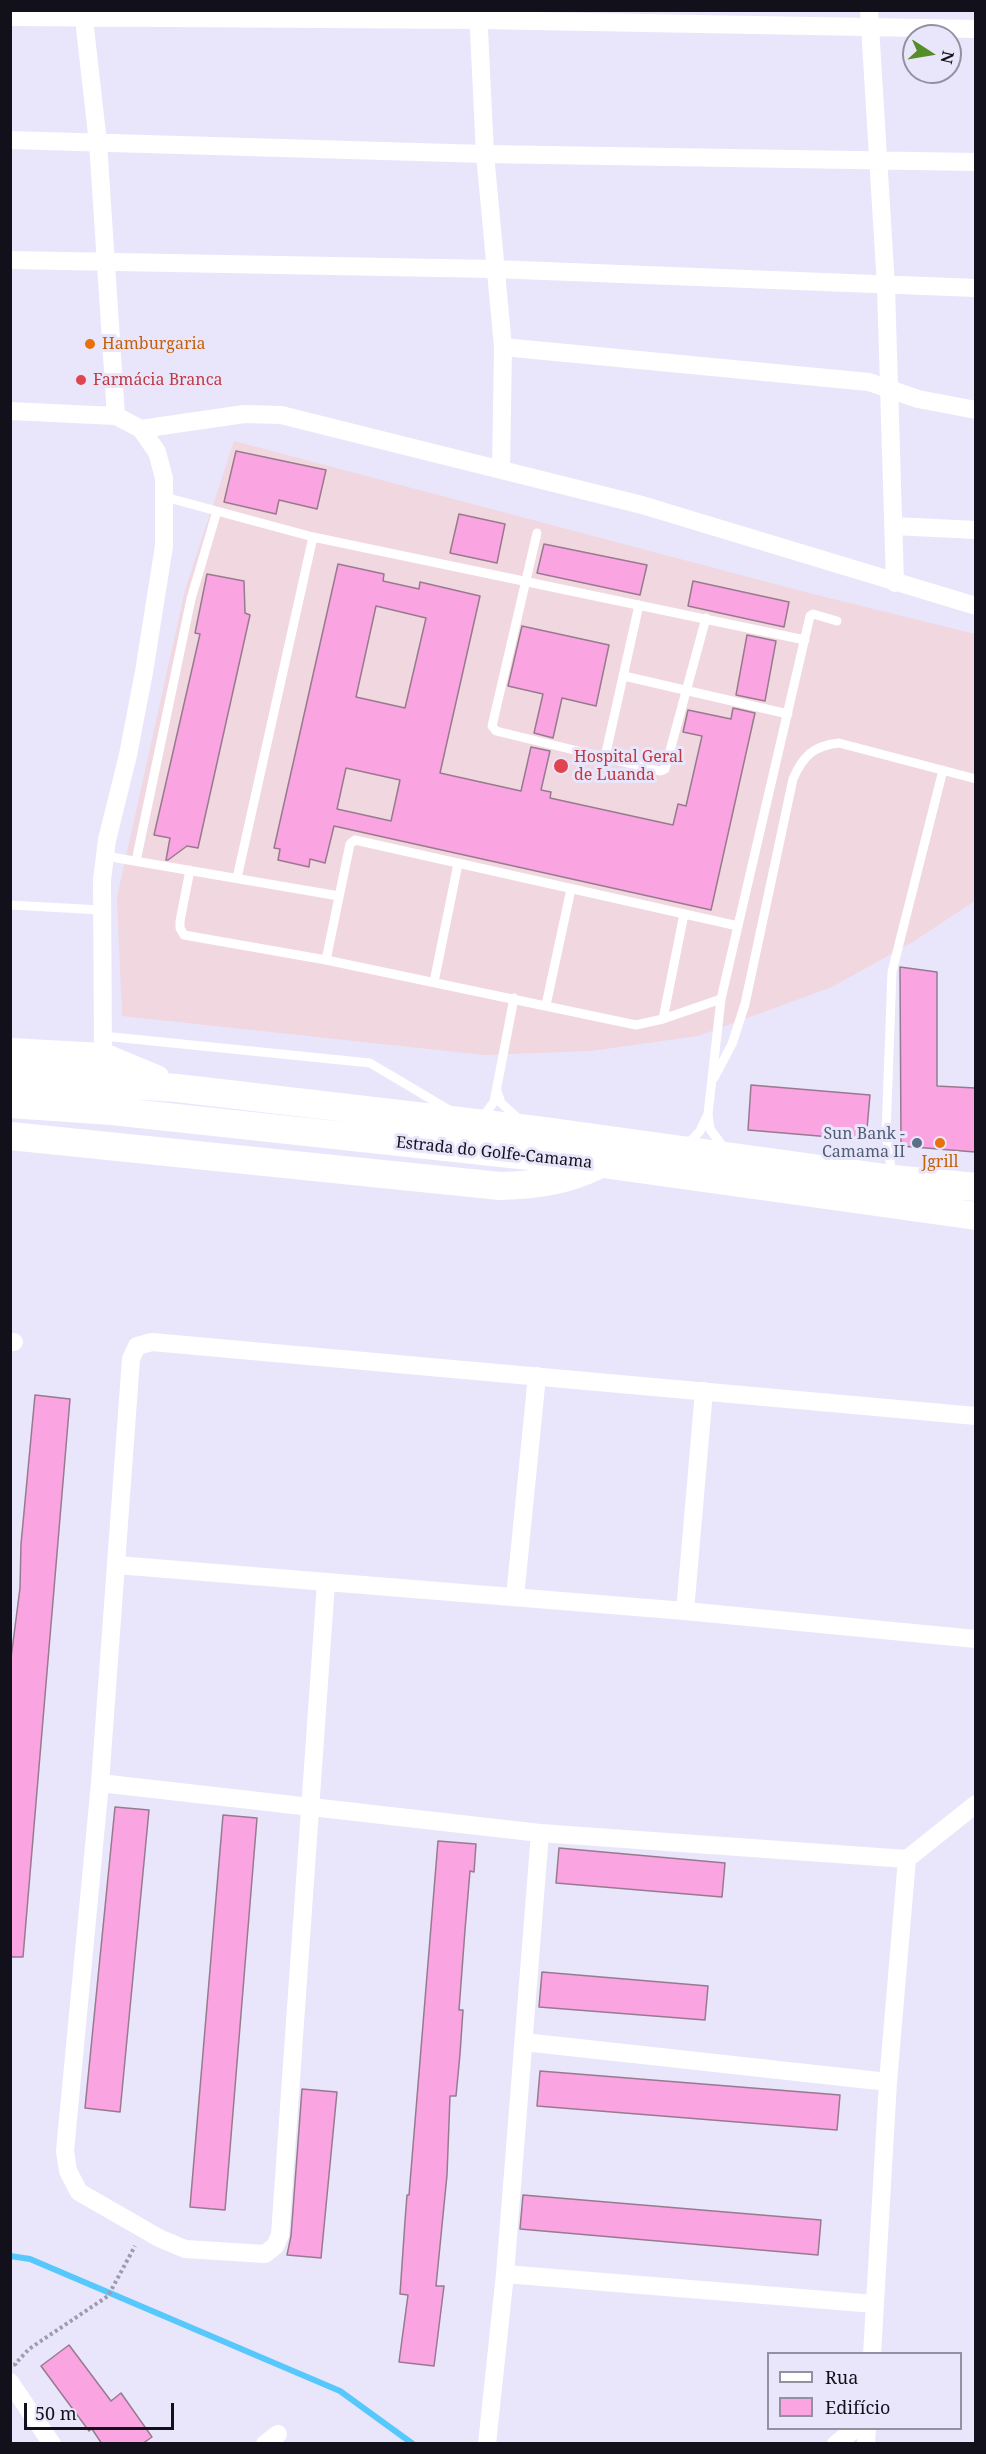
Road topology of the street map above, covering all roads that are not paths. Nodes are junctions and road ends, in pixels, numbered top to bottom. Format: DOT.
graph roads {
  1 [pos="83,15"];
  2 [pos="478,15"];
  3 [pos="10,17"];
  4 [pos="869,20"];
  5 [pos="975,29"];
  6 [pos="10,140"];
  7 [pos="98,143"];
  8 [pos="485,154"];
  9 [pos="879,159"];
  10 [pos="975,162"];
  11 [pos="10,260"];
  12 [pos="105,262"];
  13 [pos="494,269"];
  14 [pos="886,286"];
  15 [pos="975,288"];
  16 [pos="503,347"];
  17 [pos="887,386"];
  18 [pos="975,410"];
  19 [pos="10,411"];
  20 [pos="116,416"];
  21 [pos="141,429"];
  22 [pos="501,470"];
  23 [pos="165,496"];
  24 [pos="218,511"];
  25 [pos="893,526"];
  26 [pos="975,530"];
  27 [pos="537,533"];
  28 [pos="313,537"];
  29 [pos="527,580"];
  30 [pos="895,583"];
  31 [pos="639,605"];
  32 [pos="975,606"];
  33 [pos="706,618"];
  34 [pos="837,621"];
  35 [pos="805,640"];
  36 [pos="624,676"];
  37 [pos="687,692"];
  38 [pos="788,714"];
  39 [pos="605,757"];
  40 [pos="943,770"];
  41 [pos="975,779"];
  42 [pos="105,856"];
  43 [pos="136,861"];
  44 [pos="458,864"];
  45 [pos="190,870"];
  46 [pos="237,878"];
  47 [pos="570,889"];
  48 [pos="339,896"];
  49 [pos="10,906"];
  50 [pos="101,910"];
  51 [pos="684,914"];
  52 [pos="738,926"];
  53 [pos="326,960"];
  54 [pos="434,982"];
  55 [pos="514,998"];
  56 [pos="722,999"];
  57 [pos="546,1005"];
  58 [pos="663,1019"];
  59 [pos="103,1047"];
  60 [pos="10,1052"];
  61 [pos="10,1077"];
  62 [pos="713,1081"];
  63 [pos="177,1088"];
  64 [pos="497,1091"];
  65 [pos="10,1104"];
  66 [pos="708,1114"];
  67 [pos="471,1123"];
  68 [pos="536,1130"];
  69 [pos="10,1136"];
  70 [pos="663,1148"];
  71 [pos="738,1159"];
  72 [pos="603,1164"];
  73 [pos="893,1179"];
  74 [pos="975,1187"];
  75 [pos="975,1216"];
  76 [pos="537,1376"];
  77 [pos="704,1391"];
  78 [pos="975,1416"];
  79 [pos="117,1565"];
  80 [pos="326,1582"];
  81 [pos="515,1597"];
  82 [pos="685,1611"];
  83 [pos="975,1639"];
  84 [pos="100,1783"];
  85 [pos="975,1804"];
  86 [pos="309,1807"];
  87 [pos="540,1833"];
  88 [pos="907,1858"];
  89 [pos="524,2042"];
  90 [pos="888,2082"];
  91 [pos="505,2274"];
  92 [pos="875,2304"];
  93 [pos="872,2352"];
  94 [pos="11,2383"];
  95 [pos="854,2430"];
  96 [pos="52,2444"];
  97 [pos="487,2444"];
  98 [pos="836,2444"];
  1 -- 2 [label="street"];
  1 -- 3 [label="street"];
  1 -- 7 [label="street"];
  2 -- 4 [label="street"];
  2 -- 8 [label="street"];
  4 -- 5 [label="street"];
  4 -- 9 [label="street"];
  6 -- 7 [label="street"];
  7 -- 8 [label="street"];
  7 -- 12 [label="street"];
  8 -- 9 [label="street"];
  8 -- 13 [label="street"];
  9 -- 10 [label="street"];
  9 -- 14 [label="street"];
  11 -- 12 [label="street"];
  12 -- 13 [label="street"];
  12 -- 20 [label="street"];
  13 -- 14 [label="street"];
  13 -- 16 [label="street"];
  14 -- 15 [label="street"];
  14 -- 17 [label="street"];
  16 -- 17 [label="street"];
  16 -- 22 [label="street"];
  17 -- 18 [label="street"];
  17 -- 25 [label="street"];
  19 -- 20 [label="street"];
  20 -- 21 [label="street"];
  21 -- 22 [label="street"];
  21 -- 23 [label="street"];
  22 -- 30 [label="street"];
  23 -- 24 [label="lane"];
  23 -- 42 [label="street"];
  24 -- 28 [label="lane"];
  24 -- 43 [label="lane"];
  25 -- 26 [label="street"];
  25 -- 30 [label="street"];
  27 -- 29 [label="lane"];
  28 -- 29 [label="lane"];
  28 -- 46 [label="lane"];
  29 -- 31 [label="lane"];
  29 -- 39 [label="lane"];
  30 -- 32 [label="street"];
  31 -- 33 [label="lane"];
  31 -- 36 [label="lane"];
  33 -- 35 [label="lane"];
  33 -- 37 [label="lane"];
  34 -- 35 [label="lane"];
  35 -- 38 [label="lane"];
  36 -- 37 [label="lane"];
  36 -- 39 [label="lane"];
  37 -- 38 [label="lane"];
  37 -- 39 [label="lane"];
  38 -- 52 [label="lane"];
  40 -- 41 [label="lane"];
  40 -- 62 [label="lane"];
  40 -- 73 [label="lane"];
  42 -- 43 [label="lane"];
  42 -- 50 [label="street"];
  43 -- 45 [label="lane"];
  44 -- 47 [label="lane"];
  44 -- 48 [label="lane"];
  44 -- 54 [label="lane"];
  45 -- 46 [label="lane"];
  45 -- 53 [label="lane"];
  46 -- 48 [label="lane"];
  47 -- 51 [label="lane"];
  47 -- 57 [label="lane"];
  48 -- 53 [label="lane"];
  49 -- 50 [label="lane"];
  50 -- 59 [label="street"];
  51 -- 52 [label="lane"];
  51 -- 58 [label="lane"];
  52 -- 56 [label="lane"];
  53 -- 54 [label="lane"];
  54 -- 55 [label="lane"];
  55 -- 57 [label="lane"];
  55 -- 64 [label="lane"];
  56 -- 58 [label="lane"];
  56 -- 62 [label="lane"];
  57 -- 58 [label="lane"];
  59 -- 60 [label="highway"];
  59 -- 63 [label="highway"];
  59 -- 67 [label="lane"];
  61 -- 63 [label="highway, Estrada do Golfe-Camama"];
  62 -- 66 [label="lane"];
  63 -- 67 [label="highway, Estrada do Golfe-Camama"];
  64 -- 67 [label="lane"];
  64 -- 68 [label="lane"];
  65 -- 72 [label="highway, Estrada do Golfe-Camama"];
  66 -- 70 [label="lane"];
  66 -- 71 [label="lane"];
  67 -- 68 [label="highway, Estrada do Golfe-Camama"];
  68 -- 70 [label="highway, Estrada do Golfe-Camama"];
  69 -- 72 [label="highway"];
  70 -- 71 [label="highway, Estrada do Golfe-Camama"];
  71 -- 73 [label="highway, Estrada do Golfe-Camama"];
  72 -- 75 [label="highway, Estrada do Golfe-Camama"];
  73 -- 74 [label="highway, Estrada do Golfe-Camama"];
  76 -- 77 [label="street"];
  76 -- 79 [label="street"];
  76 -- 81 [label="street"];
  77 -- 78 [label="street"];
  77 -- 82 [label="street"];
  79 -- 80 [label="street"];
  79 -- 84 [label="street"];
  80 -- 81 [label="street"];
  80 -- 86 [label="street"];
  81 -- 82 [label="street"];
  82 -- 83 [label="street"];
  84 -- 86 [label="street"];
  84 -- 86 [label="street"];
  85 -- 88 [label="street"];
  86 -- 87 [label="street"];
  87 -- 88 [label="street"];
  87 -- 89 [label="street"];
  88 -- 90 [label="street"];
  89 -- 90 [label="street"];
  89 -- 91 [label="street"];
  90 -- 92 [label="street"];
  91 -- 92 [label="street"];
  91 -- 97 [label="street"];
  92 -- 93 [label="street"];
  94 -- 96 [label="street"];
  95 -- 98 [label="street"];
}
